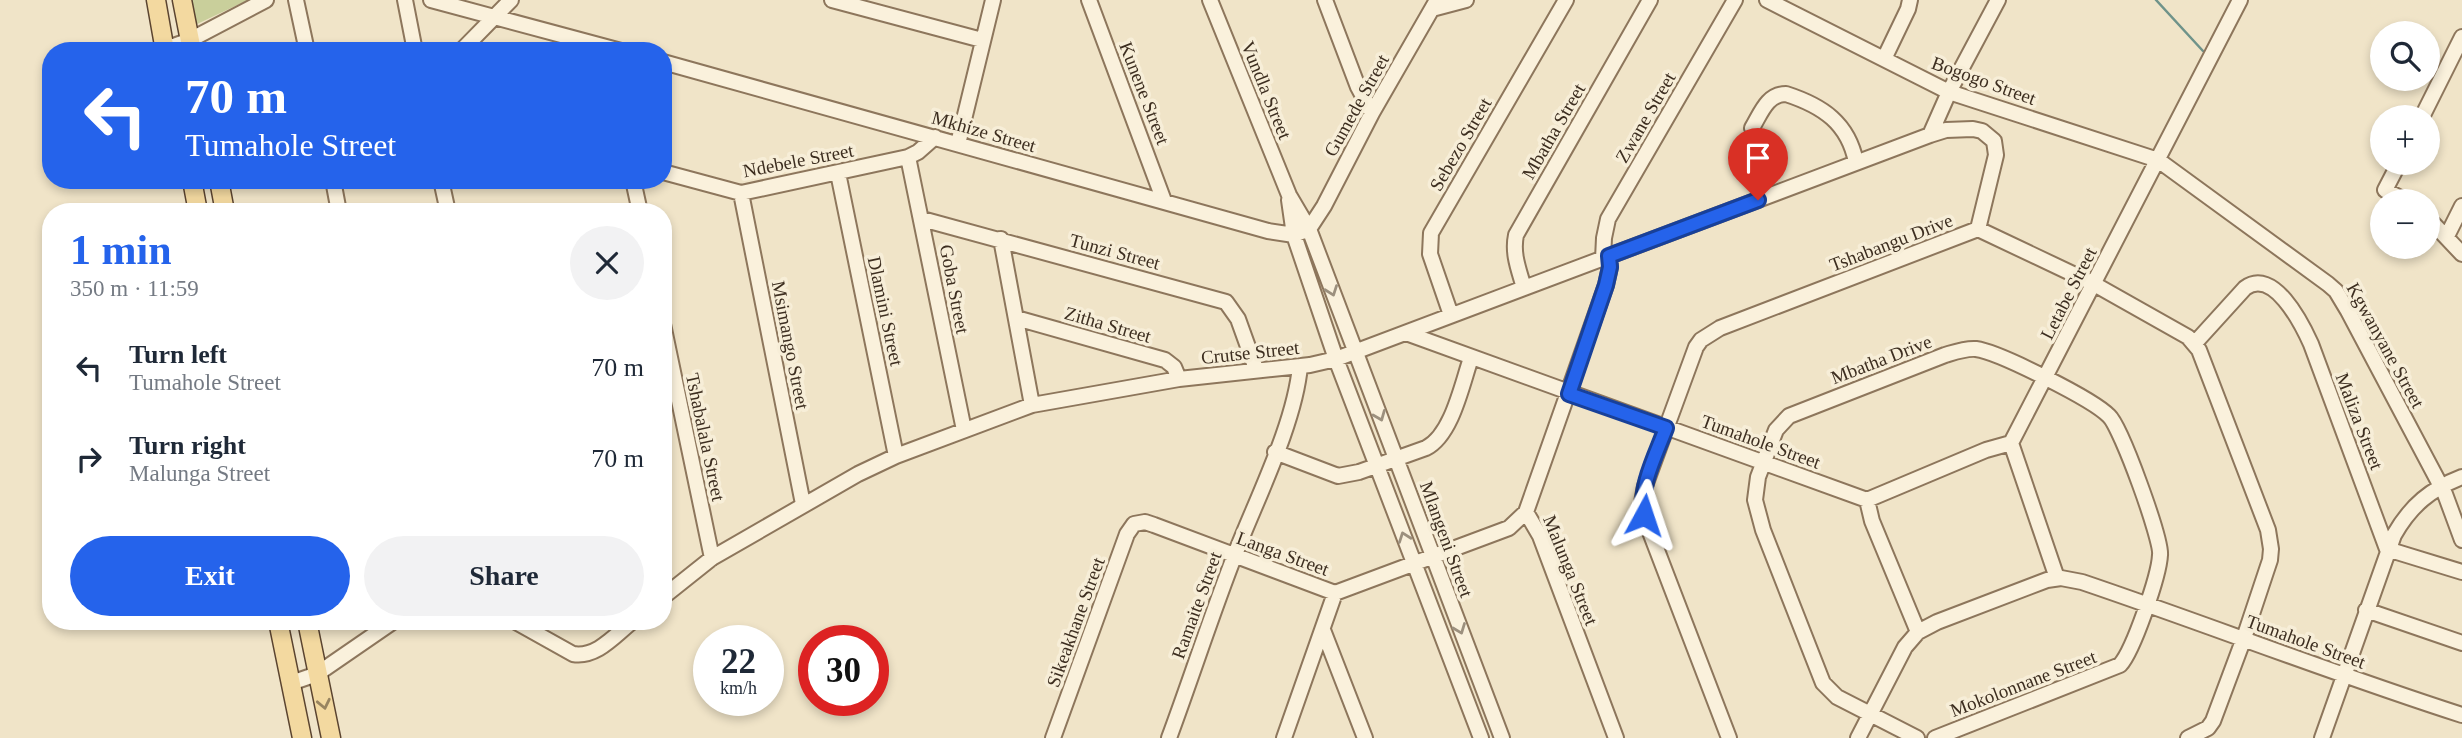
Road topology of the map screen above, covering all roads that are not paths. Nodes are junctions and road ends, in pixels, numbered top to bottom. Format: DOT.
graph roads {
  1 [pos="156,0"];
  2 [pos="182,0"];
  3 [pos="267,0"];
  4 [pos="296,0"];
  5 [pos="405,0"];
  6 [pos="431,0"];
  7 [pos="511,0"];
  8 [pos="831,0"];
  9 [pos="993,0"];
  10 [pos="1089,0"];
  11 [pos="1210,0"];
  12 [pos="1325,0"];
  13 [pos="1466,0"];
  14 [pos="1566,0"];
  15 [pos="1650,0"];
  16 [pos="1735,0"];
  17 [pos="1768,0"];
  18 [pos="1910,0"];
  19 [pos="1997,0"];
  20 [pos="2240,0"];
  21 [pos="1435,4"];
  22 [pos="494,17"];
  23 [pos="2462,37"];
  24 [pos="982,40"];
  25 [pos="164,42"];
  26 [pos="190,42"];
  27 [pos="196,42"];
  28 [pos="305,42"];
  29 [pos="413,42"];
  30 [pos="470,42"];
  31 [pos="587,42"];
  32 [pos="1884,59"];
  33 [pos="672,64"];
  34 [pos="1950,92"];
  35 [pos="2428,105"];
  36 [pos="1372,113"];
  37 [pos="1752,128"];
  38 [pos="1930,135"];
  39 [pos="935,137"];
  40 [pos="958,144"];
  41 [pos="908,157"];
  42 [pos="2158,160"];
  43 [pos="1856,162"];
  44 [pos="838,173"];
  45 [pos="672,174"];
  46 [pos="741,193"];
  47 [pos="1289,195"];
  48 [pos="1164,201"];
  49 [pos="2462,206"];
  50 [pos="922,219"];
  51 [pos="1309,229"];
  52 [pos="1978,229"];
  53 [pos="2440,229"];
  54 [pos="1294,235"];
  55 [pos="2447,236"];
  56 [pos="1001,239"];
  57 [pos="2462,254"];
  58 [pos="1606,257"];
  59 [pos="2094,284"];
  60 [pos="1524,288"];
  61 [pos="1451,315"];
  62 [pos="1016,318"];
  63 [pos="1406,333"];
  64 [pos="2195,343"];
  65 [pos="1354,353"];
  66 [pos="1471,358"];
  67 [pos="1336,359"];
  68 [pos="1300,366"];
  69 [pos="672,367"];
  70 [pos="1256,369"];
  71 [pos="2046,377"];
  72 [pos="1179,379"];
  73 [pos="1569,394"];
  74 [pos="1032,405"];
  75 [pos="1666,428"];
  76 [pos="964,430"];
  77 [pos="2011,443"];
  78 [pos="1275,452"];
  79 [pos="896,456"];
  80 [pos="1397,458"];
  81 [pos="1764,462"];
  82 [pos="1378,466"];
  83 [pos="2462,477"];
  84 [pos="2441,485"];
  85 [pos="1867,500"];
  86 [pos="803,504"];
  87 [pos="1527,512"];
  88 [pos="1138,523"];
  89 [pos="2462,540"];
  90 [pos="2387,549"];
  91 [pos="1234,555"];
  92 [pos="1432,556"];
  93 [pos="712,558"];
  94 [pos="1413,563"];
  95 [pos="2462,572"];
  96 [pos="2057,578"];
  97 [pos="672,590"];
  98 [pos="1335,593"];
  99 [pos="2147,604"];
  100 [pos="2366,610"];
  101 [pos="280,630"];
  102 [pos="309,630"];
  103 [pos="381,630"];
  104 [pos="530,630"];
  105 [pos="612,630"];
  106 [pos="1323,630"];
  107 [pos="1918,632"];
  108 [pos="2244,638"];
  109 [pos="2462,643"];
  110 [pos="2123,661"];
  111 [pos="317,674"];
  112 [pos="2344,676"];
  113 [pos="290,683"];
  114 [pos="1870,715"];
  115 [pos="2462,715"];
  116 [pos="302,738"];
  117 [pos="331,738"];
  118 [pos="1053,738"];
  119 [pos="1169,738"];
  120 [pos="1284,738"];
  121 [pos="1365,738"];
  122 [pos="1481,738"];
  123 [pos="1502,738"];
  124 [pos="1616,738"];
  125 [pos="1729,738"];
  126 [pos="1858,738"];
  127 [pos="1917,738"];
  128 [pos="1935,738"];
  129 [pos="2188,738"];
  130 [pos="2322,738"];
  1 -- 25 [label="main road"];
  2 -- 26 [label="main road"];
  3 -- 27 [label="street"];
  4 -- 28 [label="street"];
  5 -- 29 [label="street"];
  6 -- 22 [label="street"];
  7 -- 22 [label="street"];
  8 -- 24 [label="street"];
  9 -- 24 [label="street"];
  10 -- 48 [label="street, Kunene Street"];
  11 -- 47 [label="street, Vundla Street"];
  12 -- 36 [label="street"];
  13 -- 21 [label="street"];
  14 -- 61 [label="street, Sebezo Street"];
  15 -- 60 [label="street, Mbatha Street"];
  16 -- 58 [label="street, Zwane Street"];
  17 -- 32 [label="street, Bogogo Street"];
  18 -- 32 [label="street"];
  19 -- 34 [label="street"];
  20 -- 42 [label="street, Letabe Street"];
  21 -- 36 [label="street, Gumede Street"];
  22 -- 30 [label="street"];
  22 -- 31 [label="street"];
  23 -- 35 [label="street"];
  24 -- 40 [label="street"];
  32 -- 34 [label="street, Bogogo Street"];
  33 -- 39 [label="street, Mkhize Street"];
  34 -- 38 [label="street"];
  34 -- 42 [label="street, Bogogo Street"];
  36 -- 51 [label="street, Gumede Street"];
  37 -- 43 [label="street"];
  38 -- 43 [label="street, Crutse Street"];
  38 -- 52 [label="street, Crutse Street"];
  39 -- 40 [label="street, Mkhize Street"];
  39 -- 41 [label="street, Ndebele Street"];
  40 -- 48 [label="street, Mkhize Street"];
  41 -- 44 [label="street, Ndebele Street"];
  41 -- 50 [label="street, Goba Street"];
  42 -- 59 [label="street, Letabe Street"];
  42 -- 84 [label="street, Kgwanyane Street"];
  43 -- 58 [label="street, Crutse Street"];
  44 -- 46 [label="street, Ndebele Street"];
  44 -- 79 [label="street, Dlamini Street"];
  45 -- 46 [label="street, Ndebele Street"];
  46 -- 86 [label="street, Msimango Street"];
  47 -- 51 [label="street, Vundla Street"];
  47 -- 54 [label="street, Vundla Street"];
  48 -- 54 [label="street, Mkhize Street"];
  49 -- 55 [label="street"];
  50 -- 56 [label="street, Tunzi Street"];
  50 -- 76 [label="street, Goba Street"];
  51 -- 54 [label="street"];
  51 -- 65 [label="street, Vundla Street, one-way"];
  52 -- 59 [label="street, Tshabangu Drive"];
  52 -- 75 [label="street, Tshabangu Drive"];
  53 -- 55 [label="street"];
  54 -- 67 [label="street, Vundla Street"];
  55 -- 57 [label="street"];
  56 -- 62 [label="street"];
  56 -- 70 [label="street, Tunzi Street"];
  58 -- 60 [label="street, Crutse Street"];
  58 -- 73 [label="street, Malunga Street"];
  59 -- 64 [label="street, Tshabangu Drive"];
  59 -- 71 [label="street, Letabe Street"];
  60 -- 61 [label="street, Crutse Street"];
  61 -- 63 [label="street, Crutse Street"];
  62 -- 72 [label="street, Zitha Street"];
  62 -- 74 [label="street"];
  63 -- 65 [label="street, Crutse Street"];
  63 -- 66 [label="street, Tumahole Street"];
  64 -- 90 [label="street, Maliza Street"];
  64 -- 108 [label="street"];
  65 -- 67 [label="street, Crutse Street"];
  65 -- 80 [label="street, Mlangeni Street, one-way"];
  66 -- 73 [label="street, Tumahole Street"];
  66 -- 80 [label="street"];
  67 -- 68 [label="street, Crutse Street"];
  67 -- 82 [label="street, Mlangeni Street"];
  68 -- 70 [label="street, Crutse Street"];
  68 -- 78 [label="street, Ramaite Street"];
  69 -- 93 [label="street, Tshabalala Street"];
  70 -- 72 [label="street, Crutse Street"];
  71 -- 77 [label="street, Letabe Street"];
  71 -- 81 [label="street, Mbatha Drive"];
  71 -- 99 [label="street, Mbatha Drive"];
  72 -- 74 [label="street, Crutse Street"];
  73 -- 75 [label="street, Tumahole Street"];
  73 -- 87 [label="street, Malunga Street"];
  74 -- 76 [label="street, Crutse Street"];
  75 -- 81 [label="street, Tumahole Street"];
  75 -- 125 [label="street, Tshabangu Drive"];
  76 -- 79 [label="street, Crutse Street"];
  77 -- 85 [label="street"];
  77 -- 96 [label="street"];
  78 -- 82 [label="street"];
  78 -- 91 [label="street, Ramaite Street"];
  79 -- 86 [label="street, Crutse Street"];
  80 -- 82 [label="street"];
  80 -- 92 [label="street, Mlangeni Street"];
  81 -- 85 [label="street, Tumahole Street"];
  81 -- 114 [label="street, Mbatha Drive"];
  94 -- 82 [label="street, Mlangeni Street, one-way"];
  83 -- 84 [label="street"];
  84 -- 89 [label="street, Kgwanyane Street"];
  84 -- 90 [label="street"];
  85 -- 107 [label="street"];
  86 -- 93 [label="street, Crutse Street"];
  87 -- 92 [label="street, Langa Street"];
  87 -- 124 [label="street, Malunga Street"];
  88 -- 91 [label="street, Langa Street"];
  88 -- 118 [label="street, Sikeakhane Street"];
  90 -- 95 [label="street"];
  90 -- 100 [label="street"];
  91 -- 98 [label="street, Langa Street"];
  91 -- 119 [label="street, Ramaite Street"];
  92 -- 94 [label="street, Langa Street"];
  92 -- 123 [label="street, Mlangeni Street, one-way"];
  93 -- 97 [label="street, Crutse Street"];
  94 -- 98 [label="street, Langa Street"];
  94 -- 122 [label="street, Mlangeni Street"];
  96 -- 99 [label="street, Tumahole Street"];
  96 -- 107 [label="street"];
  98 -- 106 [label="street"];
  99 -- 108 [label="street, Tumahole Street"];
  99 -- 110 [label="street, Mbatha Drive"];
  100 -- 109 [label="street"];
  100 -- 112 [label="street"];
  101 -- 113 [label="main road"];
  102 -- 111 [label="main road"];
  103 -- 111 [label="street"];
  104 -- 105 [label="street"];
  106 -- 120 [label="street"];
  106 -- 121 [label="street"];
  107 -- 114 [label="street"];
  108 -- 112 [label="street, Tumahole Street"];
  108 -- 129 [label="street"];
  110 -- 128 [label="street, Mokolonnane Street"];
  111 -- 113 [label="street"];
  111 -- 117 [label="main road, one-way"];
  112 -- 115 [label="street, Tumahole Street"];
  112 -- 130 [label="street"];
  113 -- 116 [label="main road"];
  114 -- 126 [label="street"];
  114 -- 127 [label="street, Mbatha Drive"];
}
